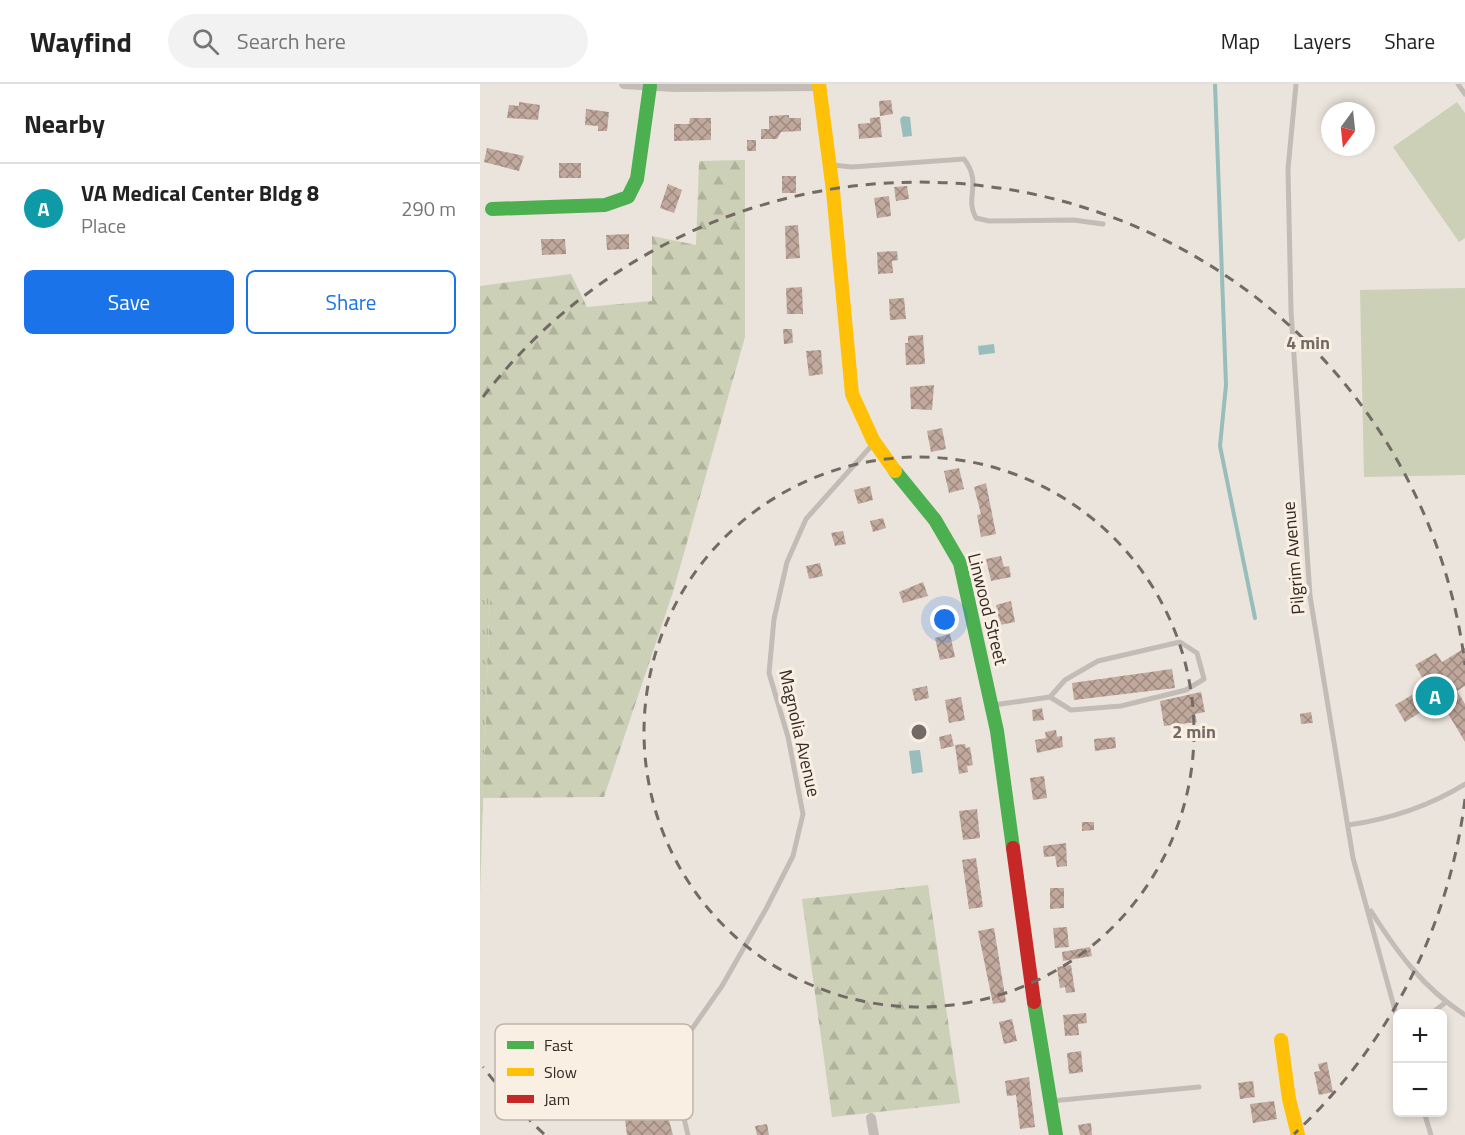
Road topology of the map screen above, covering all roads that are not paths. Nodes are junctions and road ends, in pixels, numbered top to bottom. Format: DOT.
graph roads {
  1 [pos="624,84"];
  2 [pos="1296,84"];
  3 [pos="1458,84"];
  4 [pos="819,85"];
  5 [pos="650,86"];
  6 [pos="1465,94"];
  7 [pos="828,165"];
  8 [pos="492,208"];
  9 [pos="1104,224"];
  10 [pos="874,443"];
  11 [pos="1050,698"];
  12 [pos="993,705"];
  13 [pos="1465,784"];
  14 [pos="1348,825"];
  15 [pos="1368,907"];
  16 [pos="1446,1002"];
  17 [pos="1395,1009"];
  18 [pos="1437,1009"];
  19 [pos="1465,1015"];
  20 [pos="693,1027"];
  21 [pos="1281,1040"];
  22 [pos="1199,1087"];
  23 [pos="1051,1101"];
  24 [pos="1425,1117"];
  25 [pos="871,1119"];
  26 [pos="684,1120"];
  27 [pos="688,1135"];
  28 [pos="874,1135"];
  29 [pos="1056,1135"];
  30 [pos="1298,1135"];
  31 [pos="1431,1135"];
  1 -- 5 [label="street"];
  2 -- 14 [label="lane, Pilgrim Avenue"];
  3 -- 6 [label="lane"];
  4 -- 5 [label="street"];
  4 -- 7 [label="street, Linwood Street"];
  5 -- 8 [label="street"];
  7 -- 9 [label="lane"];
  7 -- 10 [label="street, Linwood Street"];
  10 -- 12 [label="street, Linwood Street"];
  10 -- 20 [label="lane, Magnolia Avenue"];
  11 -- 11 [label="lane"];
  11 -- 12 [label="lane"];
  12 -- 23 [label="street, Linwood Street"];
  13 -- 14 [label="lane"];
  14 -- 15 [label="lane, Pilgrim Avenue"];
  15 -- 16 [label="lane"];
  15 -- 17 [label="lane, Pilgrim Avenue"];
  16 -- 18 [label="lane"];
  16 -- 19 [label="lane"];
  21 -- 30 [label="street"];
  22 -- 23 [label="lane"];
  23 -- 29 [label="street, Linwood Street"];
  24 -- 31 [label="lane"];
  25 -- 28 [label="street"];
  26 -- 27 [label="lane, Magnolia Avenue"];
}
